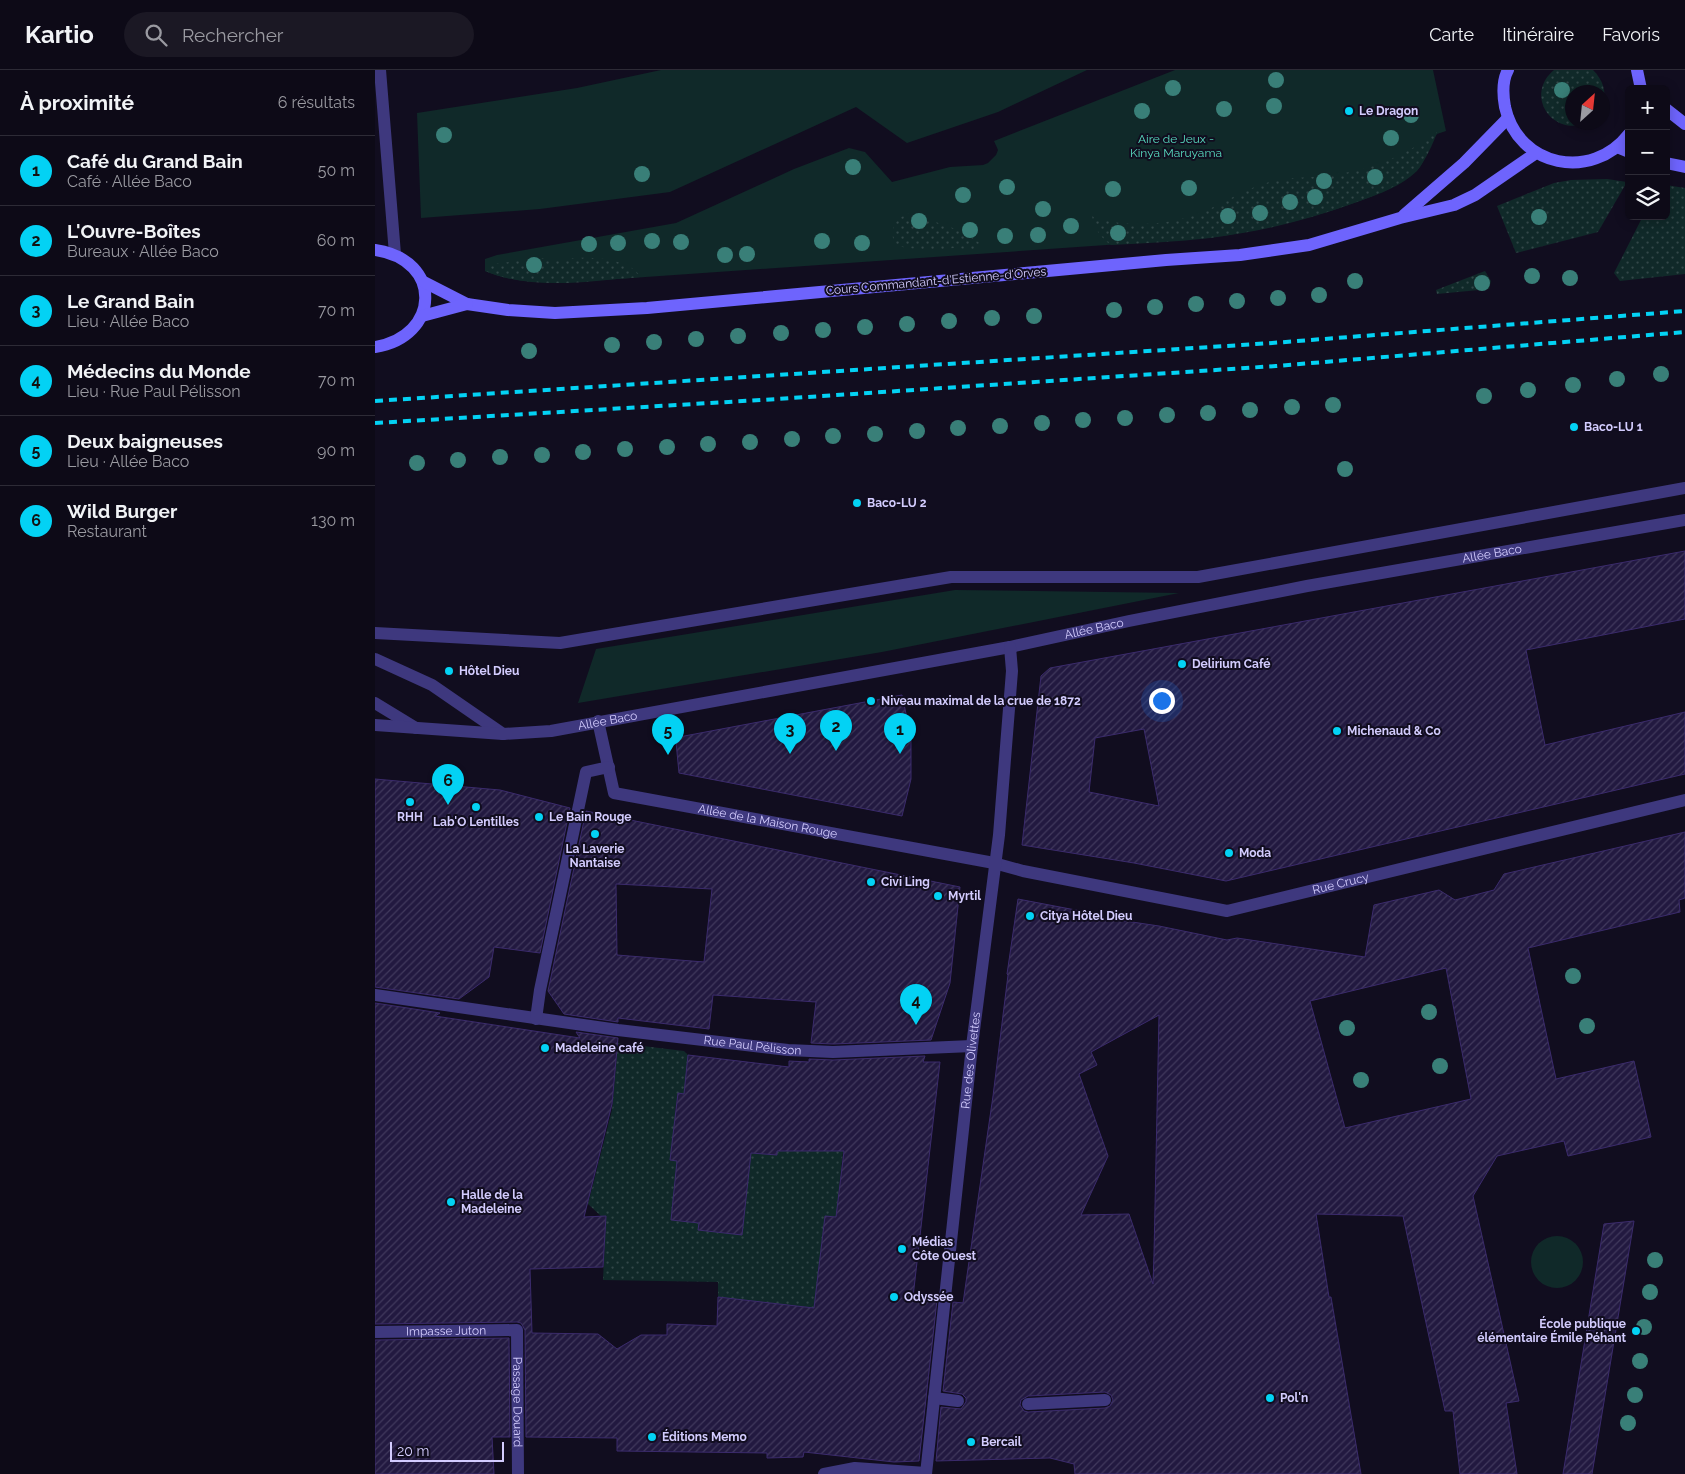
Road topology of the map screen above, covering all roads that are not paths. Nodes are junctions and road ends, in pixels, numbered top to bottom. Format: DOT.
graph roads {
  1 [pos="380,70"];
  2 [pos="1508,70"];
  3 [pos="1637,70"];
  4 [pos="1641,85"];
  5 [pos="1670,112"];
  6 [pos="1507,118"];
  7 [pos="1685,124"];
  8 [pos="1623,150"];
  9 [pos="1536,153"];
  10 [pos="1670,164"];
  11 [pos="1685,167"];
  12 [pos="1400,218"];
  13 [pos="375,250"];
  14 [pos="395,254"];
  15 [pos="424,282"];
  16 [pos="467,304"];
  17 [pos="422,316"];
  18 [pos="375,347"];
  19 [pos="1685,488"];
  20 [pos="1685,520"];
  21 [pos="375,633"];
  22 [pos="1010,647"];
  23 [pos="375,659"];
  24 [pos="375,703"];
  25 [pos="598,721"];
  26 [pos="375,725"];
  27 [pos="416,728"];
  28 [pos="503,734"];
  29 [pos="609,767"];
  30 [pos="1685,800"];
  31 [pos="994,863"];
  32 [pos="375,995"];
  33 [pos="536,1019"];
  34 [pos="972,1046"];
  35 [pos="517,1330"];
  36 [pos="375,1332"];
  37 [pos="934,1398"];
  38 [pos="1105,1400"];
  39 [pos="958,1401"];
  40 [pos="1028,1404"];
  41 [pos="518,1474"];
  42 [pos="824,1474"];
  43 [pos="926,1474"];
  1 -- 14 [label="street"];
  2 -- 6 [label="main road"];
  3 -- 4 [label="main road"];
  5 -- 7 [label="main road"];
  6 -- 9 [label="main road"];
  6 -- 12 [label="main road, Cours Commandant-d'Estienne-d'Orves"];
  8 -- 9 [label="main road"];
  9 -- 12 [label="main road, Cours Commandant-d'Estienne-d'Orves"];
  10 -- 11 [label="main road"];
  12 -- 16 [label="main road, Cours Commandant-d'Estienne-d'Orves"];
  13 -- 14 [label="main road"];
  14 -- 15 [label="main road"];
  15 -- 16 [label="main road, Cours Commandant-d'Estienne-d'Orves"];
  15 -- 17 [label="main road"];
  16 -- 17 [label="main road, Cours Commandant-d'Estienne-d'Orves"];
  17 -- 18 [label="main road"];
  19 -- 21 [label="street"];
  20 -- 22 [label="street, Allée Baco"];
  22 -- 25 [label="street, Allée Baco"];
  22 -- 31 [label="street, Rue des Olivettes"];
  23 -- 28 [label="street"];
  24 -- 27 [label="street"];
  25 -- 28 [label="street, Allée Baco"];
  25 -- 29 [label="street, Allée de la Maison Rouge"];
  26 -- 27 [label="street"];
  27 -- 28 [label="street"];
  29 -- 31 [label="street, Allée de la Maison Rouge"];
  29 -- 33 [label="street"];
  30 -- 31 [label="street, Rue Crucy"];
  31 -- 34 [label="street, Rue des Olivettes"];
  32 -- 33 [label="street, Rue Paul Pélisson"];
  33 -- 34 [label="street, Rue Paul Pélisson"];
  34 -- 37 [label="street, Rue des Olivettes"];
  35 -- 36 [label="street, Impasse Juton"];
  35 -- 41 [label="street, Passage Douard"];
  37 -- 39 [label="street"];
  37 -- 43 [label="street, Rue des Olivettes"];
  38 -- 40 [label="street"];
  42 -- 43 [label="street"];
}
